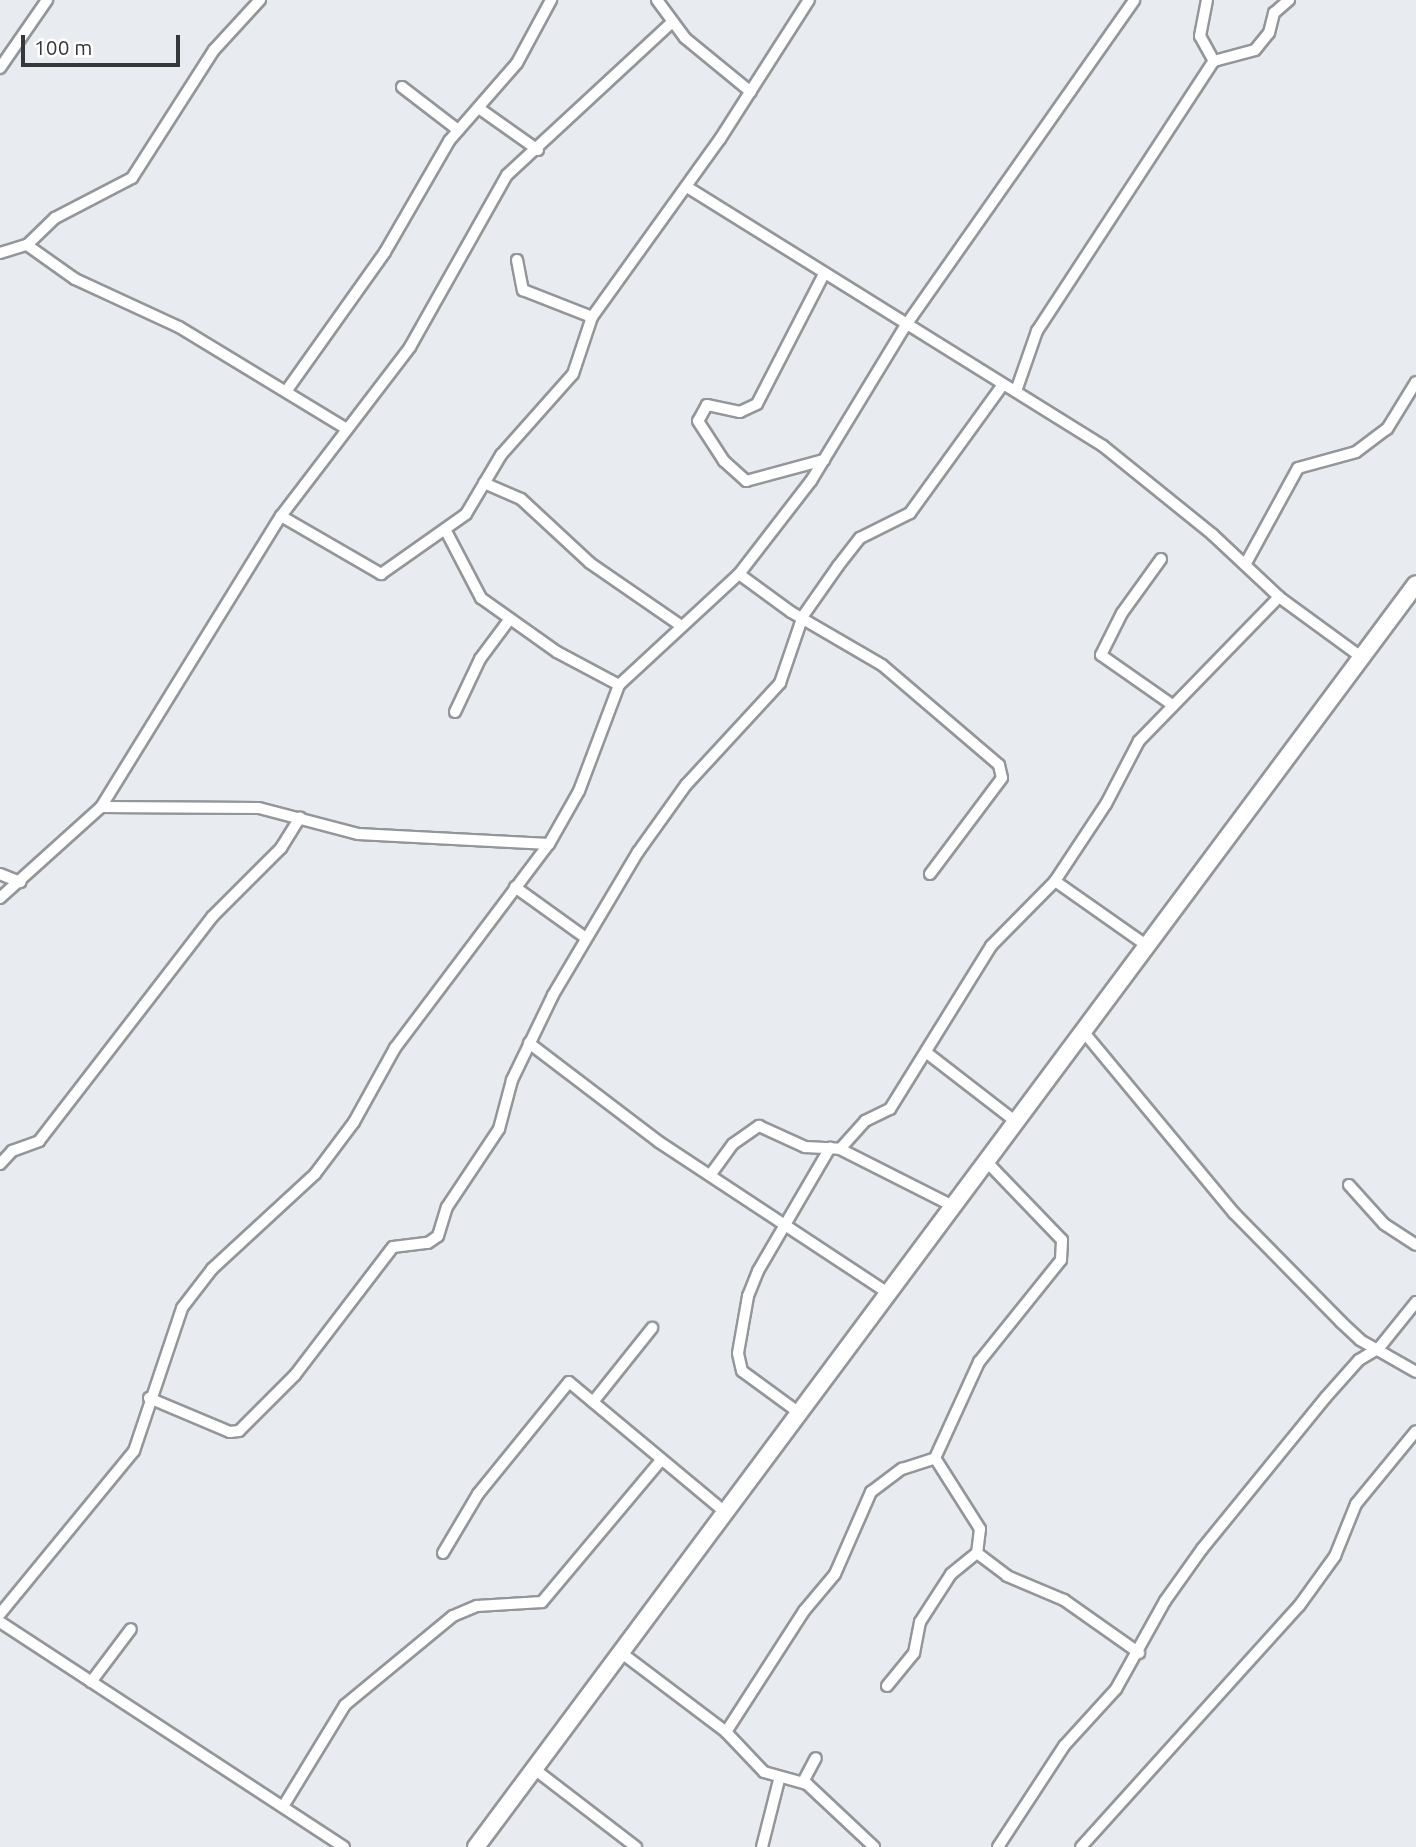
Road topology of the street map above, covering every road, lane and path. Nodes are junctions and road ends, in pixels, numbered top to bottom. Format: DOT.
graph roads {
  1 [pos="47,0"];
  2 [pos="260,0"];
  3 [pos="551,0"];
  4 [pos="657,0"];
  5 [pos="809,0"];
  6 [pos="1134,0"];
  7 [pos="1207,0"];
  8 [pos="1289,0"];
  9 [pos="671,23"];
  10 [pos="1214,61"];
  11 [pos="0,68"];
  12 [pos="402,87"];
  13 [pos="751,92"];
  14 [pos="480,109"];
  15 [pos="458,130"];
  16 [pos="538,150"];
  17 [pos="687,187"];
  18 [pos="27,245"];
  19 [pos="0,253"];
  20 [pos="517,260"];
  21 [pos="824,274"];
  22 [pos="592,317"];
  23 [pos="905,325"];
  24 [pos="1416,382"];
  25 [pos="1002,386"];
  26 [pos="287,390"];
  27 [pos="1016,391"];
  28 [pos="345,428"];
  29 [pos="824,460"];
  30 [pos="484,483"];
  31 [pos="281,516"];
  32 [pos="446,531"];
  33 [pos="1161,559"];
  34 [pos="1246,563"];
  35 [pos="739,574"];
  36 [pos="1416,584"];
  37 [pos="1279,597"];
  38 [pos="803,616"];
  39 [pos="509,620"];
  40 [pos="680,625"];
  41 [pos="1360,656"];
  42 [pos="619,685"];
  43 [pos="1171,704"];
  44 [pos="455,712"];
  45 [pos="101,807"];
  46 [pos="300,818"];
  47 [pos="549,844"];
  48 [pos="0,874"];
  49 [pos="930,874"];
  50 [pos="1055,881"];
  51 [pos="20,882"];
  52 [pos="515,887"];
  53 [pos="0,898"];
  54 [pos="586,938"];
  55 [pos="1146,945"];
  56 [pos="1082,1030"];
  57 [pos="529,1043"];
  58 [pos="927,1053"];
  59 [pos="1016,1121"];
  60 [pos="835,1148"];
  61 [pos="986,1161"];
  62 [pos="0,1164"];
  63 [pos="711,1174"];
  64 [pos="1349,1185"];
  65 [pos="953,1206"];
  66 [pos="782,1225"];
  67 [pos="1416,1245"];
  68 [pos="888,1293"];
  69 [pos="1416,1302"];
  70 [pos="652,1328"];
  71 [pos="1379,1348"];
  72 [pos="1416,1372"];
  73 [pos="149,1398"];
  74 [pos="593,1402"];
  75 [pos="798,1412"];
  76 [pos="1416,1431"];
  77 [pos="935,1458"];
  78 [pos="661,1460"];
  79 [pos="724,1511"];
  80 [pos="443,1553"];
  81 [pos="977,1553"];
  82 [pos="0,1614"];
  83 [pos="0,1622"];
  84 [pos="131,1629"];
  85 [pos="619,1651"];
  86 [pos="1139,1653"];
  87 [pos="91,1682"];
  88 [pos="887,1686"];
  89 [pos="726,1732"];
  90 [pos="816,1758"];
  91 [pos="533,1768"];
  92 [pos="779,1780"];
  93 [pos="803,1782"];
  94 [pos="284,1805"];
  95 [pos="480,1845"];
  96 [pos="341,1846"];
  97 [pos="636,1847"];
  98 [pos="762,1847"];
  99 [pos="874,1847"];
  100 [pos="998,1847"];
  101 [pos="1081,1847"];
  1 -- 11 [label="street"];
  2 -- 18 [label="street"];
  3 -- 14 [label="street"];
  4 -- 9 [label="street"];
  5 -- 13 [label="street"];
  6 -- 23 [label="street"];
  7 -- 10 [label="street"];
  8 -- 10 [label="street"];
  9 -- 13 [label="street"];
  9 -- 16 [label="street"];
  10 -- 27 [label="street"];
  12 -- 15 [label="street"];
  13 -- 17 [label="street"];
  14 -- 15 [label="street"];
  14 -- 16 [label="street"];
  15 -- 26 [label="street"];
  16 -- 28 [label="street"];
  17 -- 21 [label="street"];
  17 -- 22 [label="street"];
  18 -- 19 [label="street"];
  18 -- 26 [label="street"];
  20 -- 22 [label="street"];
  21 -- 23 [label="street"];
  21 -- 29 [label="street"];
  22 -- 30 [label="street"];
  23 -- 25 [label="street"];
  23 -- 29 [label="street"];
  24 -- 34 [label="street"];
  25 -- 27 [label="street"];
  25 -- 38 [label="street"];
  26 -- 28 [label="street"];
  27 -- 34 [label="street"];
  28 -- 31 [label="street"];
  29 -- 35 [label="street"];
  30 -- 32 [label="street"];
  30 -- 40 [label="street"];
  31 -- 32 [label="street"];
  31 -- 45 [label="street"];
  32 -- 39 [label="street"];
  33 -- 43 [label="street"];
  34 -- 37 [label="street"];
  35 -- 38 [label="street"];
  35 -- 40 [label="street"];
  36 -- 41 [label="main road"];
  37 -- 41 [label="street"];
  37 -- 43 [label="street"];
  38 -- 49 [label="street"];
  38 -- 54 [label="street"];
  39 -- 42 [label="street"];
  39 -- 44 [label="street"];
  40 -- 42 [label="street"];
  41 -- 55 [label="main road"];
  42 -- 47 [label="street"];
  43 -- 50 [label="street"];
  45 -- 46 [label="street"];
  45 -- 51 [label="street"];
  46 -- 47 [label="street"];
  46 -- 62 [label="street"];
  47 -- 52 [label="street"];
  48 -- 51 [label="street"];
  50 -- 55 [label="street"];
  50 -- 58 [label="street"];
  51 -- 53 [label="street"];
  52 -- 54 [label="street"];
  52 -- 73 [label="street"];
  54 -- 57 [label="street"];
  55 -- 56 [label="main road"];
  56 -- 59 [label="main road"];
  56 -- 71 [label="street"];
  57 -- 63 [label="street"];
  57 -- 73 [label="street"];
  58 -- 59 [label="street"];
  58 -- 60 [label="street"];
  59 -- 61 [label="main road"];
  60 -- 63 [label="street"];
  60 -- 65 [label="street"];
  60 -- 66 [label="street"];
  61 -- 65 [label="main road"];
  61 -- 77 [label="street"];
  63 -- 66 [label="street"];
  64 -- 67 [label="street"];
  65 -- 68 [label="main road"];
  66 -- 68 [label="street"];
  66 -- 75 [label="street"];
  68 -- 75 [label="main road"];
  69 -- 71 [label="street"];
  70 -- 74 [label="street"];
  71 -- 72 [label="street"];
  71 -- 86 [label="street"];
  73 -- 82 [label="street"];
  74 -- 78 [label="street"];
  74 -- 80 [label="street"];
  75 -- 79 [label="main road"];
  76 -- 101 [label="street"];
  77 -- 81 [label="street"];
  77 -- 89 [label="street"];
  78 -- 79 [label="street"];
  78 -- 94 [label="street"];
  79 -- 85 [label="main road"];
  81 -- 86 [label="street"];
  81 -- 88 [label="street"];
  83 -- 87 [label="street"];
  84 -- 87 [label="street"];
  85 -- 89 [label="street"];
  85 -- 91 [label="main road"];
  86 -- 100 [label="street"];
  87 -- 94 [label="street"];
  89 -- 92 [label="street"];
  90 -- 93 [label="street"];
  91 -- 95 [label="main road"];
  91 -- 97 [label="street"];
  92 -- 93 [label="street"];
  92 -- 98 [label="street"];
  93 -- 99 [label="street"];
  94 -- 96 [label="street"];
}
